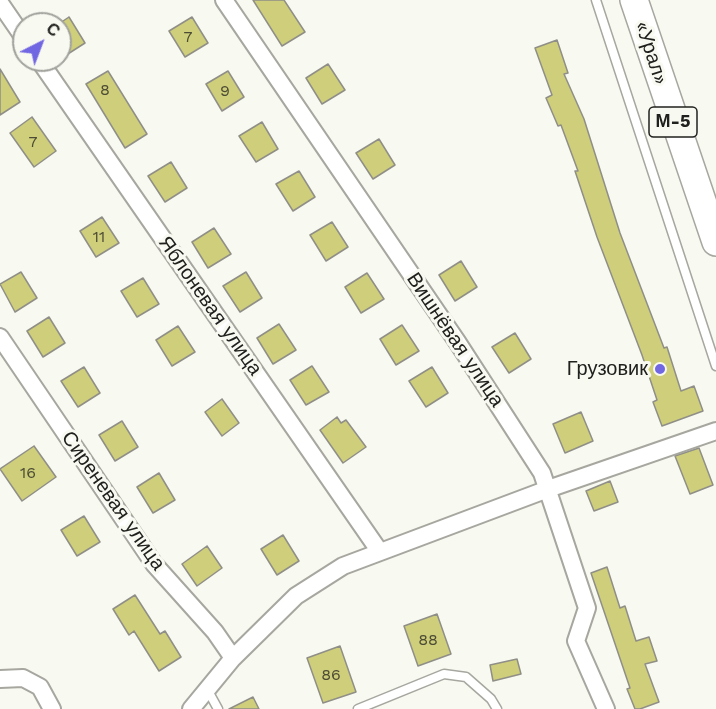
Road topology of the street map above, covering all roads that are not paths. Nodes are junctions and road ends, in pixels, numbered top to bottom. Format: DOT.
graph roads {
  1 [pos="224,0"];
  2 [pos="596,0"];
  3 [pos="634,0"];
  4 [pos="0,3"];
  5 [pos="12,20"];
  6 [pos="47,72"];
  7 [pos="716,242"];
  8 [pos="0,337"];
  9 [pos="716,366"];
  10 [pos="716,431"];
  11 [pos="548,489"];
  12 [pos="380,552"];
  13 [pos="233,658"];
  14 [pos="0,679"];
  15 [pos="207,689"];
  16 [pos="52,709"];
  17 [pos="191,709"];
  18 [pos="218,709"];
  19 [pos="358,709"];
  20 [pos="497,709"];
  21 [pos="606,709"];
  1 -- 11 [label="street, Вишнёвая улица"];
  2 -- 9 [label="lane"];
  3 -- 7 [label="highway, «Урал» / М-5"];
  4 -- 5 [label="street"];
  6 -- 12 [label="street, Яблоневая улица"];
  8 -- 13 [label="street, Сиреневая улица"];
  10 -- 11 [label="street"];
  11 -- 12 [label="street"];
  11 -- 21 [label="street, Вишнёвая улица"];
  12 -- 13 [label="street"];
  13 -- 15 [label="street"];
  14 -- 16 [label="street"];
  15 -- 17 [label="street"];
  15 -- 18 [label="lane"];
  19 -- 20 [label="lane"];
}
